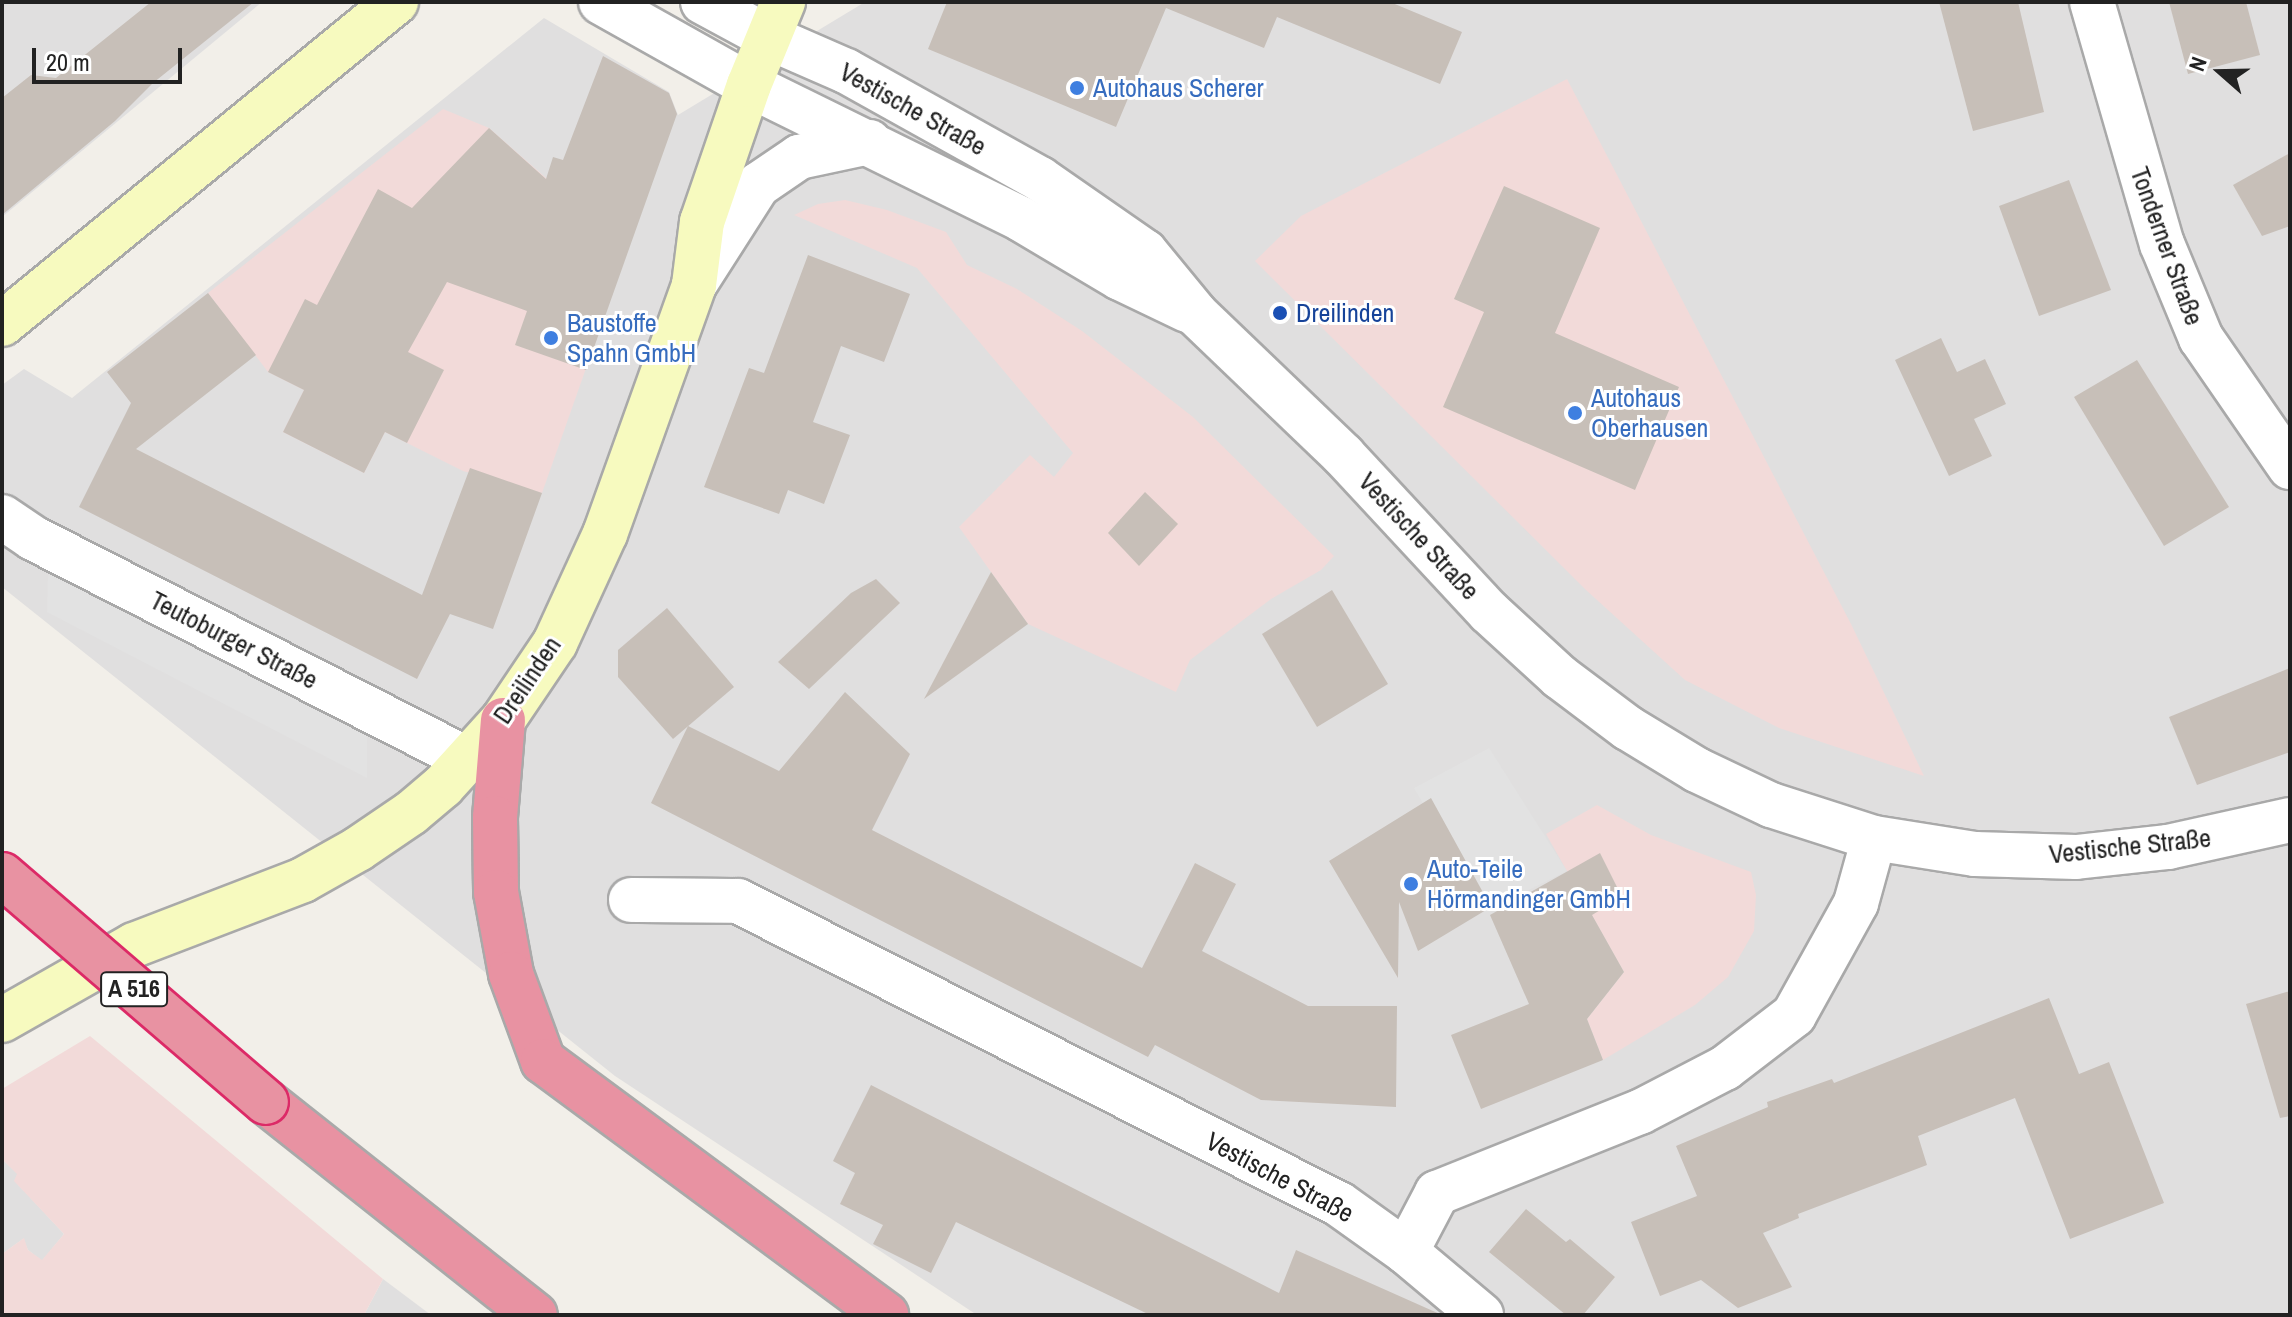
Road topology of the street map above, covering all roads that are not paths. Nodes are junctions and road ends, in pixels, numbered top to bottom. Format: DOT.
graph roads {
  1 [pos="396,2"];
  2 [pos="601,2"];
  3 [pos="703,2"];
  4 [pos="2092,2"];
  5 [pos="776,20"];
  6 [pos="749,85"];
  7 [pos="869,142"];
  8 [pos="694,285"];
  9 [pos="1196,314"];
  10 [pos="2,324"];
  11 [pos="2290,467"];
  12 [pos="2,517"];
  13 [pos="503,720"];
  14 [pos="468,760"];
  15 [pos="2290,820"];
  16 [pos="1874,838"];
  17 [pos="2,875"];
  18 [pos="631,900"];
  19 [pos="2,1020"];
  20 [pos="1406,1252"];
  21 [pos="535,1315"];
  22 [pos="886,1315"];
  23 [pos="1481,1315"];
  1 -- 10 [label="main road"];
  2 -- 6 [label="street, Vestische Straße"];
  3 -- 5 [label="street, Vestische Straße"];
  4 -- 11 [label="street, Tonderner Straße"];
  5 -- 6 [label="main road"];
  5 -- 9 [label="street, Vestische Straße"];
  6 -- 7 [label="street, Vestische Straße"];
  6 -- 8 [label="main road, Dreilinden"];
  7 -- 8 [label="street, Vestische Straße"];
  7 -- 9 [label="street, Vestische Straße"];
  8 -- 13 [label="main road, Dreilinden"];
  9 -- 16 [label="street, Vestische Straße"];
  12 -- 14 [label="street, Teutoburger Straße"];
  13 -- 14 [label="main road, Dreilinden"];
  13 -- 22 [label="highway"];
  14 -- 19 [label="main road, Dreilinden"];
  15 -- 16 [label="street, Vestische Straße"];
  16 -- 20 [label="street"];
  17 -- 21 [label="highway, A 516, bridge"];
  18 -- 20 [label="street, Vestische Straße"];
  20 -- 23 [label="street, Vestische Straße"];
}
